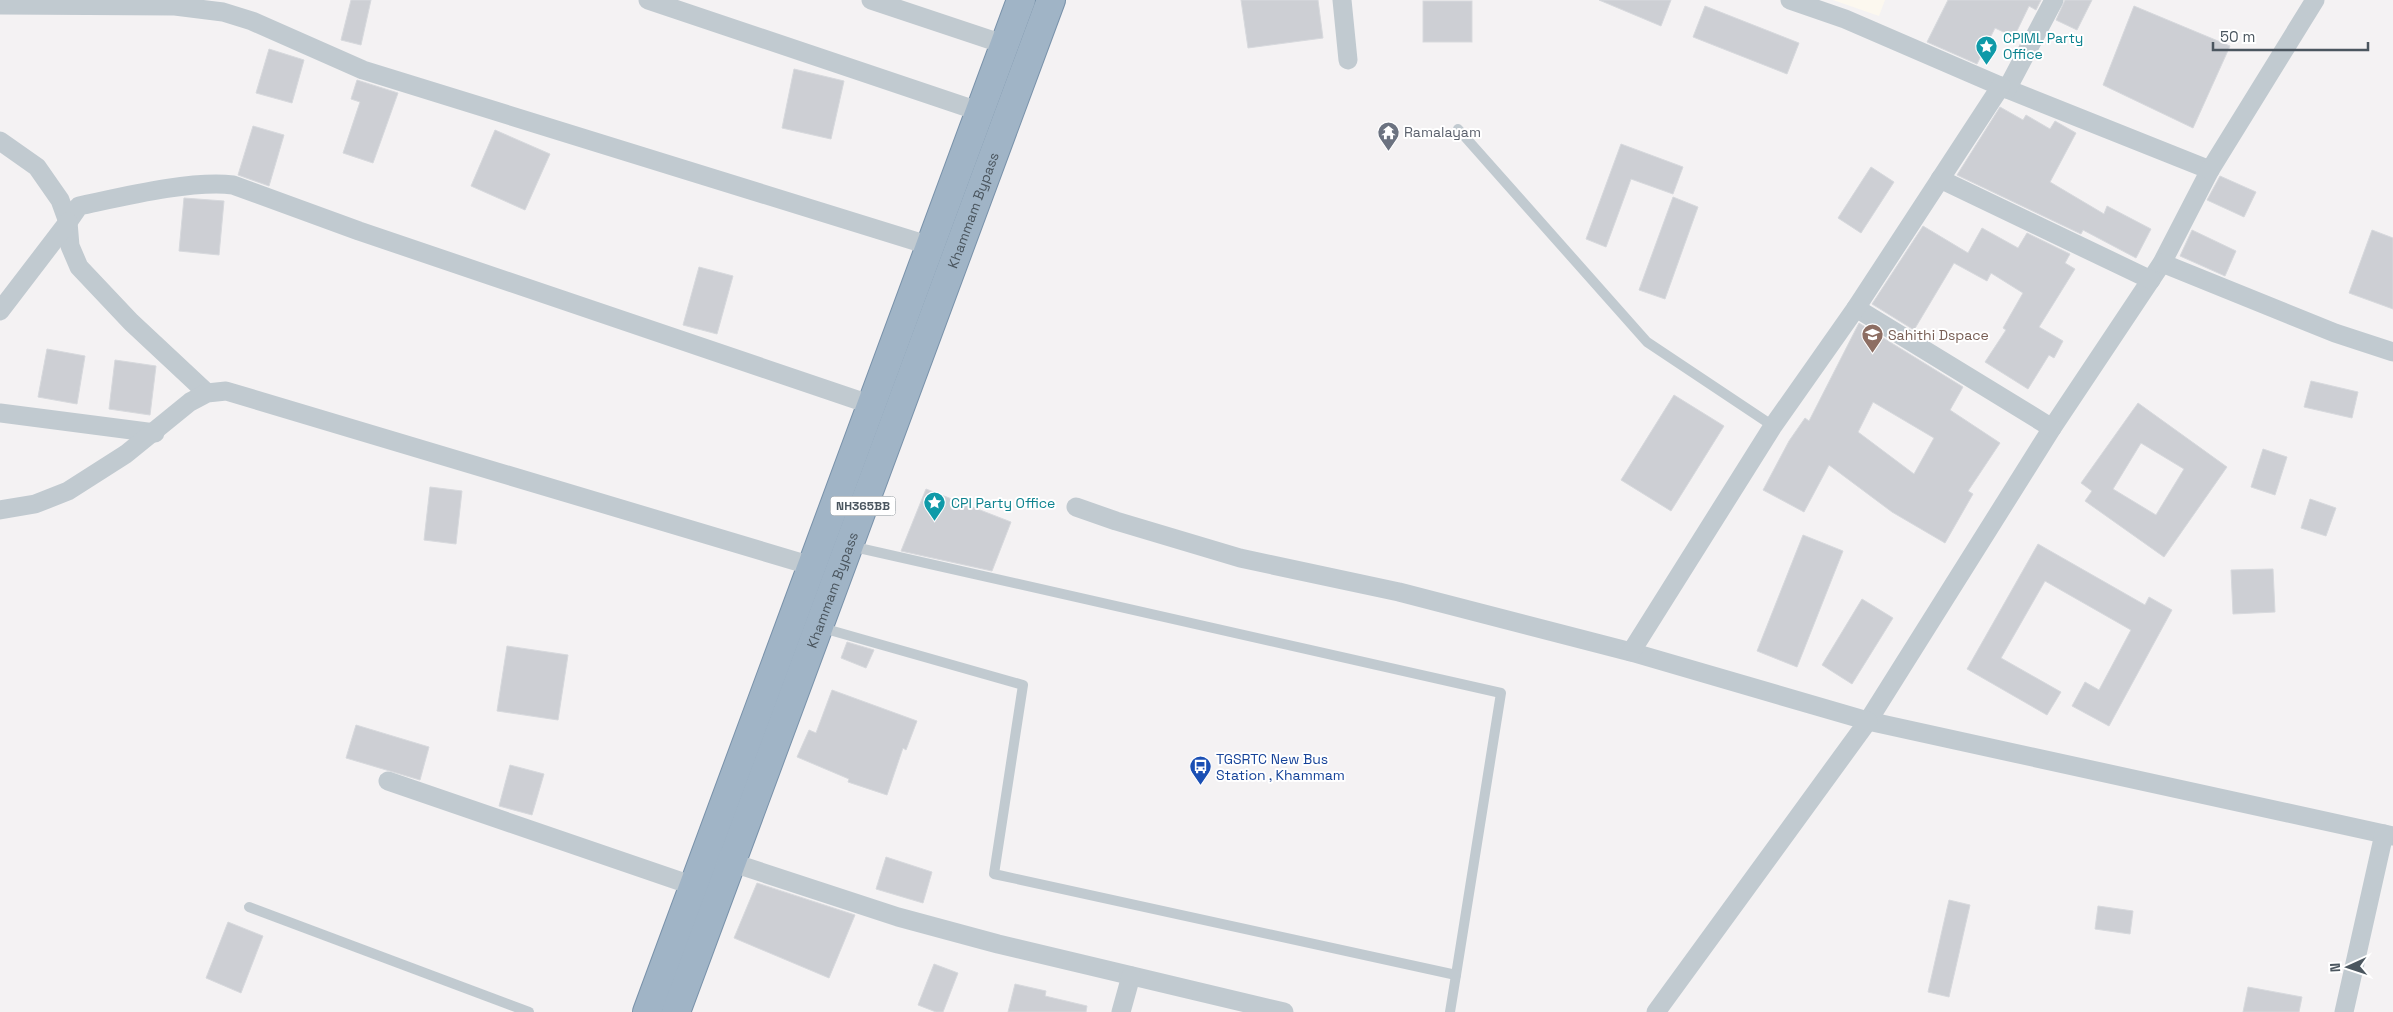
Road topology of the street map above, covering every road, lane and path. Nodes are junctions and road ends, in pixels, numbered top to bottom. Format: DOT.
graph roads {
  1 [pos="648,0"];
  2 [pos="871,0"];
  3 [pos="1022,0"];
  4 [pos="1051,0"];
  5 [pos="1342,0"];
  6 [pos="1790,0"];
  7 [pos="2054,0"];
  8 [pos="2315,0"];
  9 [pos="0,5"];
  10 [pos="1006,45"];
  11 [pos="1348,60"];
  12 [pos="2004,87"];
  13 [pos="981,112"];
  14 [pos="1458,129"];
  15 [pos="0,141"];
  16 [pos="2210,170"];
  17 [pos="1940,179"];
  18 [pos="68,222"];
  19 [pos="931,246"];
  20 [pos="2162,264"];
  21 [pos="2151,280"];
  22 [pos="2,306"];
  23 [pos="1856,308"];
  24 [pos="2393,352"];
  25 [pos="207,393"];
  26 [pos="870,411"];
  27 [pos="0,413"];
  28 [pos="1773,426"];
  29 [pos="2052,428"];
  30 [pos="892,430"];
  31 [pos="155,432"];
  32 [pos="1076,507"];
  33 [pos="0,510"];
  34 [pos="849,546"];
  35 [pos="812,566"];
  36 [pos="818,627"];
  37 [pos="1631,652"];
  38 [pos="1868,721"];
  39 [pos="388,780"];
  40 [pos="2389,835"];
  41 [pos="705,856"];
  42 [pos="732,862"];
  43 [pos="694,886"];
  44 [pos="249,907"];
  45 [pos="1456,975"];
  46 [pos="1131,976"];
  47 [pos="1258,1009"];
  48 [pos="529,1012"];
  49 [pos="647,1012"];
  50 [pos="676,1012"];
  51 [pos="1121,1012"];
  52 [pos="1284,1012"];
  53 [pos="1450,1012"];
  54 [pos="1656,1012"];
  55 [pos="2344,1012"];
  1 -- 13 [label="street"];
  2 -- 10 [label="street"];
  3 -- 10 [label="highway, Khammam Bypass / NH365BB"];
  4 -- 30 [label="highway, Khammam Bypass / NH365BB"];
  5 -- 11 [label="street"];
  6 -- 12 [label="street"];
  7 -- 12 [label="street"];
  8 -- 16 [label="street"];
  9 -- 19 [label="street"];
  10 -- 13 [label="highway, Khammam Bypass / NH365BB"];
  12 -- 16 [label="street"];
  12 -- 17 [label="street"];
  13 -- 19 [label="highway, Khammam Bypass / NH365BB"];
  14 -- 28 [label="lane"];
  15 -- 18 [label="street"];
  16 -- 20 [label="street"];
  17 -- 21 [label="street"];
  17 -- 23 [label="street"];
  18 -- 22 [label="street"];
  18 -- 25 [label="street"];
  18 -- 26 [label="street"];
  19 -- 26 [label="highway, Khammam Bypass / NH365BB"];
  20 -- 21 [label="street"];
  20 -- 24 [label="street"];
  21 -- 29 [label="street"];
  23 -- 28 [label="street"];
  23 -- 29 [label="street"];
  25 -- 31 [label="street"];
  25 -- 35 [label="street"];
  26 -- 30 [label="highway"];
  26 -- 35 [label="highway, Khammam Bypass / NH365BB"];
  27 -- 31 [label="street"];
  28 -- 37 [label="street"];
  29 -- 38 [label="street"];
  30 -- 34 [label="highway, Khammam Bypass / NH365BB"];
  31 -- 33 [label="street"];
  32 -- 37 [label="street"];
  34 -- 36 [label="highway, Khammam Bypass / NH365BB"];
  34 -- 45 [label="lane"];
  35 -- 41 [label="highway, Khammam Bypass / NH365BB"];
  36 -- 42 [label="highway, Khammam Bypass / NH365BB"];
  36 -- 45 [label="lane"];
  37 -- 38 [label="street"];
  38 -- 40 [label="street"];
  38 -- 54 [label="street"];
  39 -- 43 [label="street"];
  40 -- 55 [label="street"];
  41 -- 42 [label="street"];
  41 -- 43 [label="highway, Khammam Bypass / NH365BB"];
  42 -- 46 [label="street"];
  42 -- 50 [label="highway, Khammam Bypass / NH365BB"];
  43 -- 49 [label="highway, Khammam Bypass / NH365BB"];
  44 -- 48 [label="lane"];
  45 -- 53 [label="lane"];
  46 -- 47 [label="street"];
  46 -- 51 [label="street"];
  47 -- 52 [label="street"];
}
